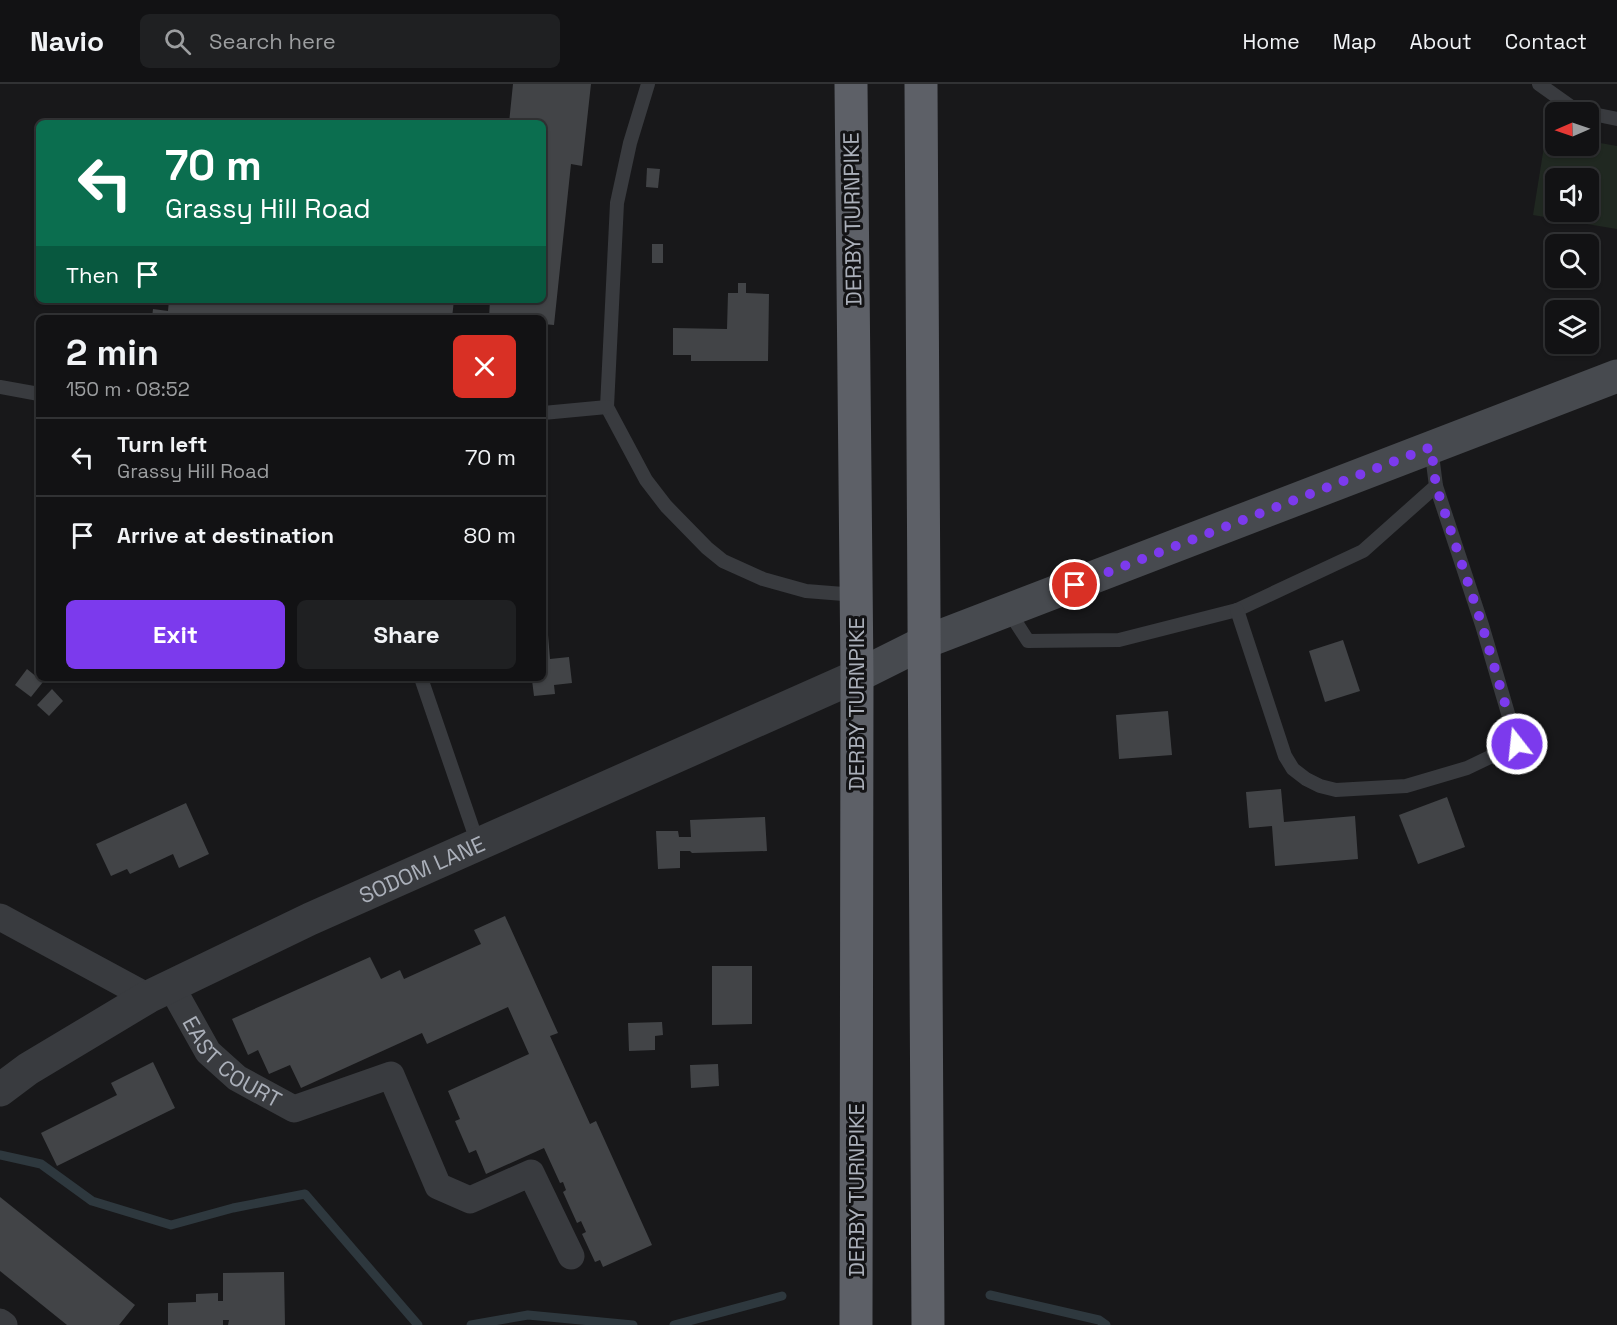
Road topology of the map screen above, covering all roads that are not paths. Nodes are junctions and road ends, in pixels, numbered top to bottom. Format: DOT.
graph roads {
  1 [pos="648,84"];
  2 [pos="850,84"];
  3 [pos="921,84"];
  4 [pos="1539,84"];
  5 [pos="1564,102"];
  6 [pos="1599,115"];
  7 [pos="1617,119"];
  8 [pos="1617,376"];
  9 [pos="0,387"];
  10 [pos="36,393"];
  11 [pos="607,407"];
  12 [pos="546,413"];
  13 [pos="1431,447"];
  14 [pos="1436,486"];
  15 [pos="856,595"];
  16 [pos="1008,610"];
  17 [pos="1237,610"];
  18 [pos="925,642"];
  19 [pos="857,676"];
  20 [pos="423,681"];
  21 [pos="478,846"];
  22 [pos="0,917"];
  23 [pos="160,991"];
  24 [pos="0,1090"];
  25 [pos="571,1256"];
  26 [pos="856,1325"];
  27 [pos="928,1325"];
  1 -- 11 [label="lane"];
  2 -- 15 [label="highway, DERBY TURNPIKE"];
  3 -- 18 [label="highway"];
  4 -- 5 [label="lane"];
  6 -- 7 [label="lane"];
  8 -- 13 [label="main road"];
  9 -- 10 [label="lane"];
  11 -- 12 [label="lane"];
  11 -- 15 [label="lane"];
  13 -- 14 [label="lane"];
  13 -- 16 [label="main road"];
  14 -- 17 [label="lane"];
  14 -- 17 [label="lane"];
  15 -- 19 [label="highway, DERBY TURNPIKE"];
  16 -- 17 [label="lane"];
  16 -- 18 [label="main road"];
  18 -- 19 [label="main road"];
  18 -- 27 [label="highway"];
  19 -- 21 [label="street, SODOM LANE"];
  19 -- 26 [label="highway, DERBY TURNPIKE"];
  20 -- 21 [label="lane"];
  21 -- 23 [label="street, SODOM LANE"];
  22 -- 23 [label="street"];
  23 -- 24 [label="street, SODOM LANE"];
  23 -- 25 [label="street, EAST COURT"];
}
